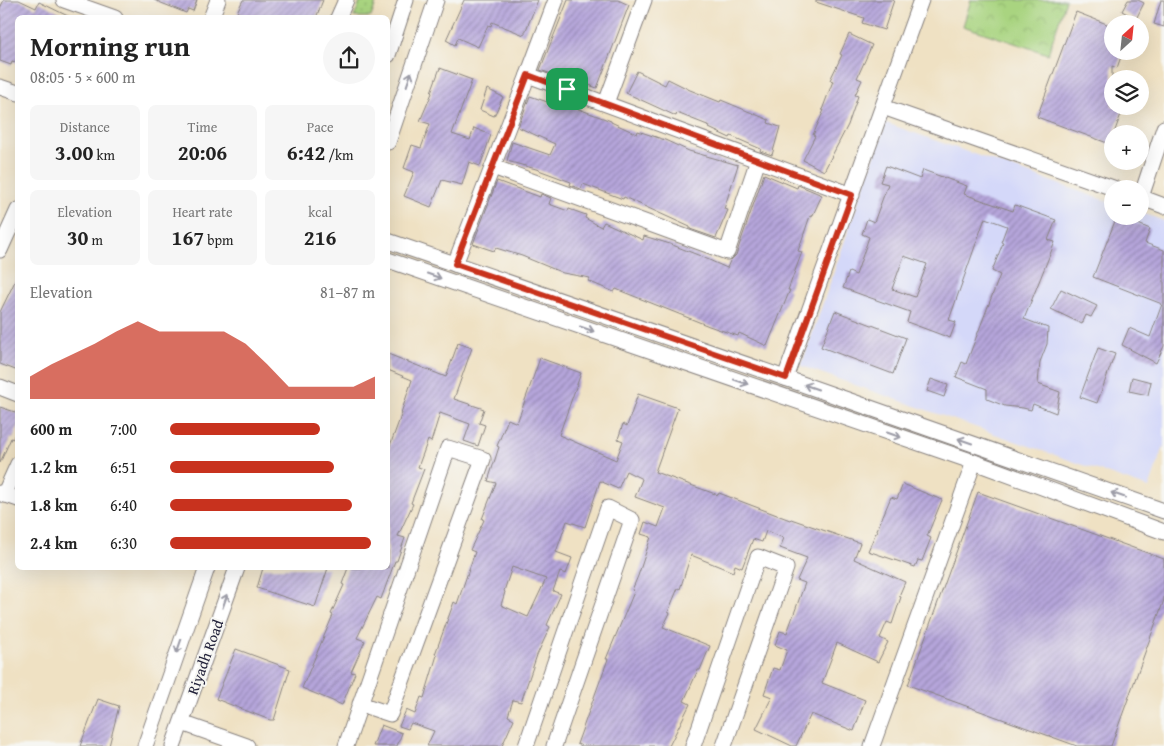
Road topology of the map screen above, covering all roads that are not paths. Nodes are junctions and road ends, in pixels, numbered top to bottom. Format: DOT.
graph roads {
  1 [pos="64,0"];
  2 [pos="218,0"];
  3 [pos="346,0"];
  4 [pos="406,0"];
  5 [pos="436,0"];
  6 [pos="556,0"];
  7 [pos="644,0"];
  8 [pos="921,0"];
  9 [pos="106,15"];
  10 [pos="212,15"];
  11 [pos="339,15"];
  12 [pos="390,48"];
  13 [pos="528,75"];
  14 [pos="0,87"];
  15 [pos="15,92"];
  16 [pos="606,103"];
  17 [pos="883,107"];
  18 [pos="1164,128"];
  19 [pos="390,136"];
  20 [pos="758,160"];
  21 [pos="493,167"];
  22 [pos="1146,180"];
  23 [pos="1104,185"];
  24 [pos="852,195"];
  25 [pos="1149,200"];
  26 [pos="1164,206"];
  27 [pos="15,217"];
  28 [pos="390,242"];
  29 [pos="0,250"];
  30 [pos="390,261"];
  31 [pos="455,264"];
  32 [pos="786,378"];
  33 [pos="0,387"];
  34 [pos="15,393"];
  35 [pos="974,462"];
  36 [pos="15,473"];
  37 [pos="7,496"];
  38 [pos="1164,509"];
  39 [pos="1164,532"];
  40 [pos="206,570"];
  41 [pos="236,570"];
  42 [pos="360,704"];
  43 [pos="182,723"];
  44 [pos="145,746"];
  45 [pos="174,746"];
  46 [pos="247,746"];
  47 [pos="346,746"];
  48 [pos="526,746"];
  49 [pos="554,746"];
  50 [pos="692,746"];
  51 [pos="724,746"];
  52 [pos="872,746"];
  1 -- 9 [label="street"];
  2 -- 10 [label="street"];
  3 -- 11 [label="street"];
  4 -- 12 [label="street"];
  19 -- 5 [label="street, one-way"];
  6 -- 13 [label="street"];
  7 -- 16 [label="street"];
  8 -- 17 [label="street"];
  13 -- 16 [label="street"];
  13 -- 21 [label="street"];
  14 -- 15 [label="street"];
  16 -- 20 [label="street"];
  17 -- 23 [label="street"];
  17 -- 24 [label="street"];
  18 -- 22 [label="street"];
  20 -- 21 [label="street"];
  20 -- 24 [label="street"];
  21 -- 31 [label="street"];
  24 -- 32 [label="street"];
  25 -- 26 [label="street"];
  27 -- 29 [label="street"];
  28 -- 31 [label="street"];
  30 -- 35 [label="street, one-way"];
  31 -- 32 [label="street"];
  38 -- 32 [label="street, one-way"];
  33 -- 34 [label="street"];
  35 -- 39 [label="street"];
  35 -- 52 [label="street"];
  36 -- 37 [label="street"];
  40 -- 44 [label="street, one-way"];
  43 -- 41 [label="street, Riyadh Road, one-way"];
  42 -- 42 [label="street"];
  42 -- 47 [label="street"];
  43 -- 45 [label="street, Riyadh Road"];
  43 -- 46 [label="street"];
  48 -- 49 [label="street"];
  50 -- 51 [label="street"];
}
